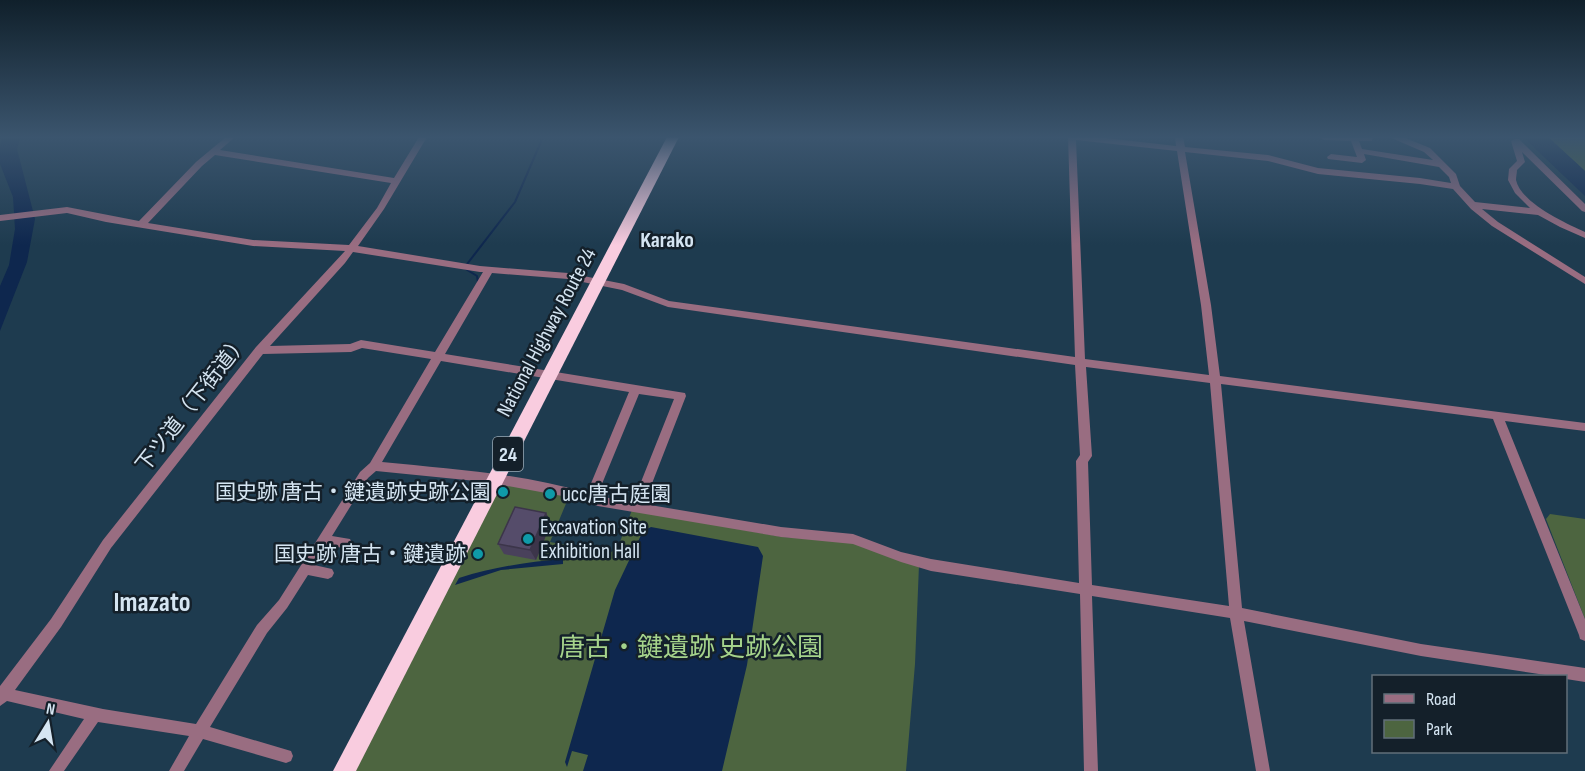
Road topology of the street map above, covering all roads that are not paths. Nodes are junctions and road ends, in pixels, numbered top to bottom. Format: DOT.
graph roads {
  1 [pos="190,173"];
  2 [pos="342,173"];
  3 [pos="401,173"];
  4 [pos="654,173"];
  5 [pos="1073,173"];
  6 [pos="1184,173"];
  7 [pos="1337,173"];
  8 [pos="1449,173"];
  9 [pos="1513,173"];
  10 [pos="1548,173"];
  11 [pos="396,182"];
  12 [pos="1456,187"];
  13 [pos="1472,205"];
  14 [pos="1585,209"];
  15 [pos="1538,212"];
  16 [pos="0,218"];
  17 [pos="142,224"];
  18 [pos="1585,235"];
  19 [pos="352,248"];
  20 [pos="489,270"];
  21 [pos="598,281"];
  22 [pos="1585,281"];
  23 [pos="260,350"];
  24 [pos="434,355"];
  25 [pos="1080,362"];
  26 [pos="549,376"];
  27 [pos="1215,378"];
  28 [pos="636,389"];
  29 [pos="1498,418"];
  30 [pos="1585,427"];
  31 [pos="374,466"];
  32 [pos="494,479"];
  33 [pos="590,498"];
  34 [pos="637,507"];
  35 [pos="324,540"];
  36 [pos="345,543"];
  37 [pos="306,568"];
  38 [pos="328,573"];
  39 [pos="1086,588"];
  40 [pos="1236,613"];
  41 [pos="1585,636"];
  42 [pos="1585,675"];
  43 [pos="1,696"];
  44 [pos="94,714"];
  45 [pos="199,731"];
  46 [pos="286,756"];
  47 [pos="56,771"];
  48 [pos="176,771"];
  49 [pos="344,771"];
  50 [pos="1091,771"];
  51 [pos="1263,771"];
  1 -- 17 [label="street"];
  2 -- 11 [label="street"];
  3 -- 11 [label="street, 下ツ道（下街道）"];
  4 -- 21 [label="highway, National Highway Route 24 / 24"];
  5 -- 25 [label="street"];
  6 -- 27 [label="street"];
  7 -- 12 [label="street"];
  8 -- 12 [label="street"];
  9 -- 15 [label="street"];
  10 -- 14 [label="street"];
  11 -- 19 [label="street, 下ツ道（下街道）"];
  12 -- 13 [label="street"];
  13 -- 15 [label="street"];
  13 -- 22 [label="street"];
  15 -- 18 [label="street"];
  16 -- 17 [label="street"];
  17 -- 19 [label="street"];
  19 -- 20 [label="street"];
  19 -- 23 [label="street, 下ツ道（下街道）"];
  20 -- 21 [label="street"];
  20 -- 24 [label="street"];
  21 -- 25 [label="street"];
  21 -- 26 [label="highway, National Highway Route 24 / 24"];
  23 -- 24 [label="street"];
  23 -- 43 [label="street, 下ツ道（下街道）"];
  24 -- 26 [label="street"];
  24 -- 31 [label="street"];
  25 -- 27 [label="street"];
  25 -- 39 [label="street"];
  26 -- 28 [label="street"];
  26 -- 32 [label="highway, National Highway Route 24 / 24"];
  27 -- 29 [label="street"];
  27 -- 40 [label="street"];
  28 -- 33 [label="street"];
  28 -- 34 [label="street"];
  29 -- 30 [label="street"];
  29 -- 41 [label="street"];
  31 -- 32 [label="street"];
  31 -- 35 [label="street"];
  32 -- 33 [label="street"];
  32 -- 49 [label="highway, National Highway Route 24 / 24"];
  33 -- 34 [label="street"];
  34 -- 39 [label="street"];
  35 -- 36 [label="street"];
  35 -- 37 [label="street"];
  37 -- 38 [label="street"];
  37 -- 45 [label="street"];
  39 -- 40 [label="street"];
  39 -- 50 [label="street"];
  40 -- 42 [label="street"];
  40 -- 51 [label="street"];
  43 -- 44 [label="street"];
  44 -- 45 [label="street"];
  44 -- 47 [label="street"];
  45 -- 46 [label="street"];
  45 -- 48 [label="street"];
}
